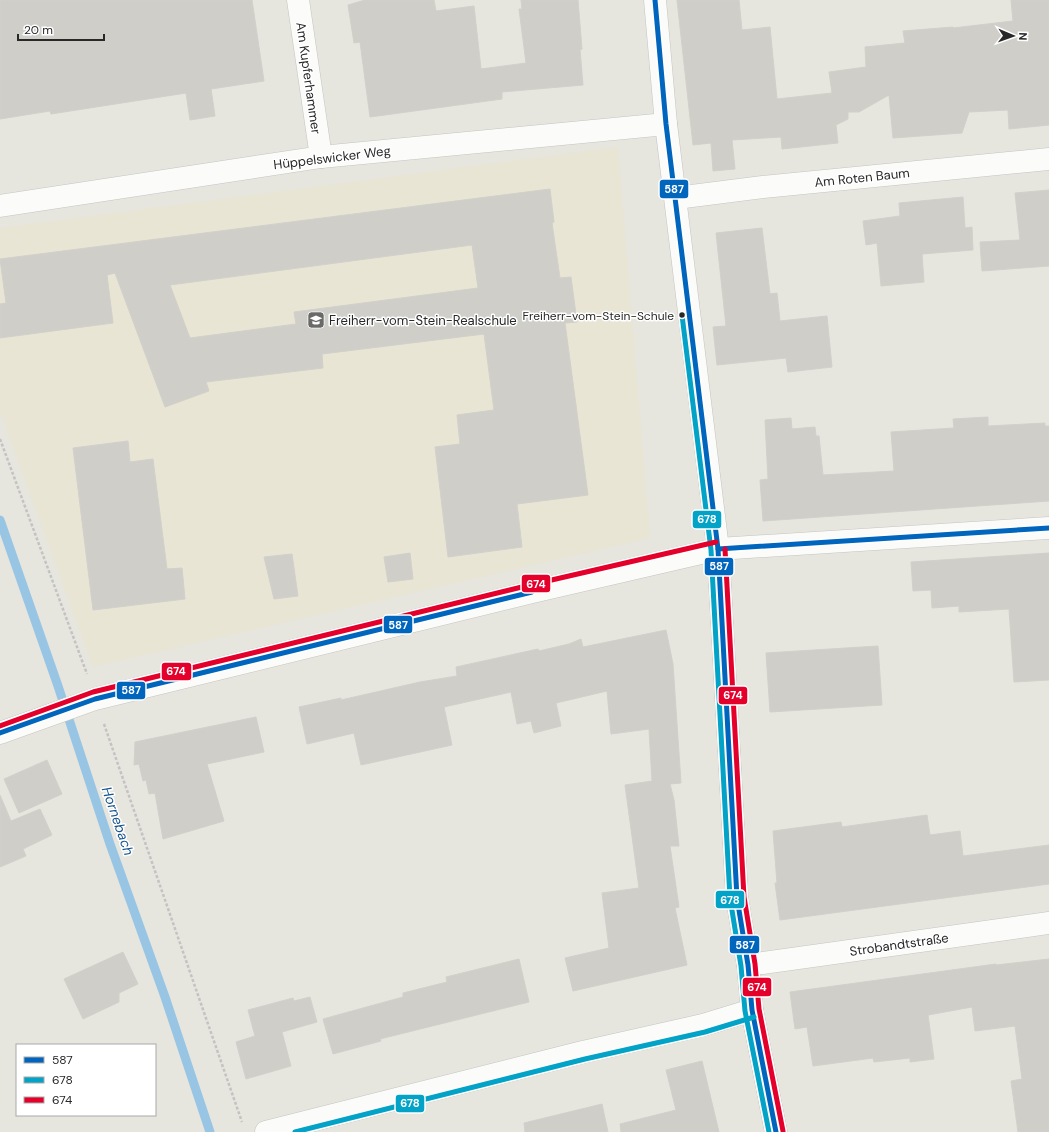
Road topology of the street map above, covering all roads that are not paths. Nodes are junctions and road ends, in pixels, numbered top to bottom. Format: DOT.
graph roads {
  1 [pos="298,0"];
  2 [pos="655,0"];
  3 [pos="666,124"];
  4 [pos="321,157"];
  5 [pos="1049,159"];
  6 [pos="676,198"];
  7 [pos="0,206"];
  8 [pos="1049,528"];
  9 [pos="718,550"];
  10 [pos="0,732"];
  11 [pos="1049,923"];
  12 [pos="748,965"];
  13 [pos="752,1010"];
  14 [pos="266,1132"];
  15 [pos="776,1132"];
  1 -- 4 [label="street, Am Kupferhammer"];
  2 -- 3 [label="street"];
  3 -- 4 [label="street, Hüppelswicker Weg"];
  3 -- 6 [label="street"];
  4 -- 7 [label="street, Hüppelswicker Weg"];
  5 -- 6 [label="street, Am Roten Baum"];
  6 -- 9 [label="street"];
  8 -- 9 [label="street"];
  9 -- 10 [label="street"];
  9 -- 12 [label="street"];
  11 -- 12 [label="street, Strobandtstraße"];
  12 -- 13 [label="street"];
  13 -- 14 [label="street"];
  13 -- 15 [label="street"];
}
